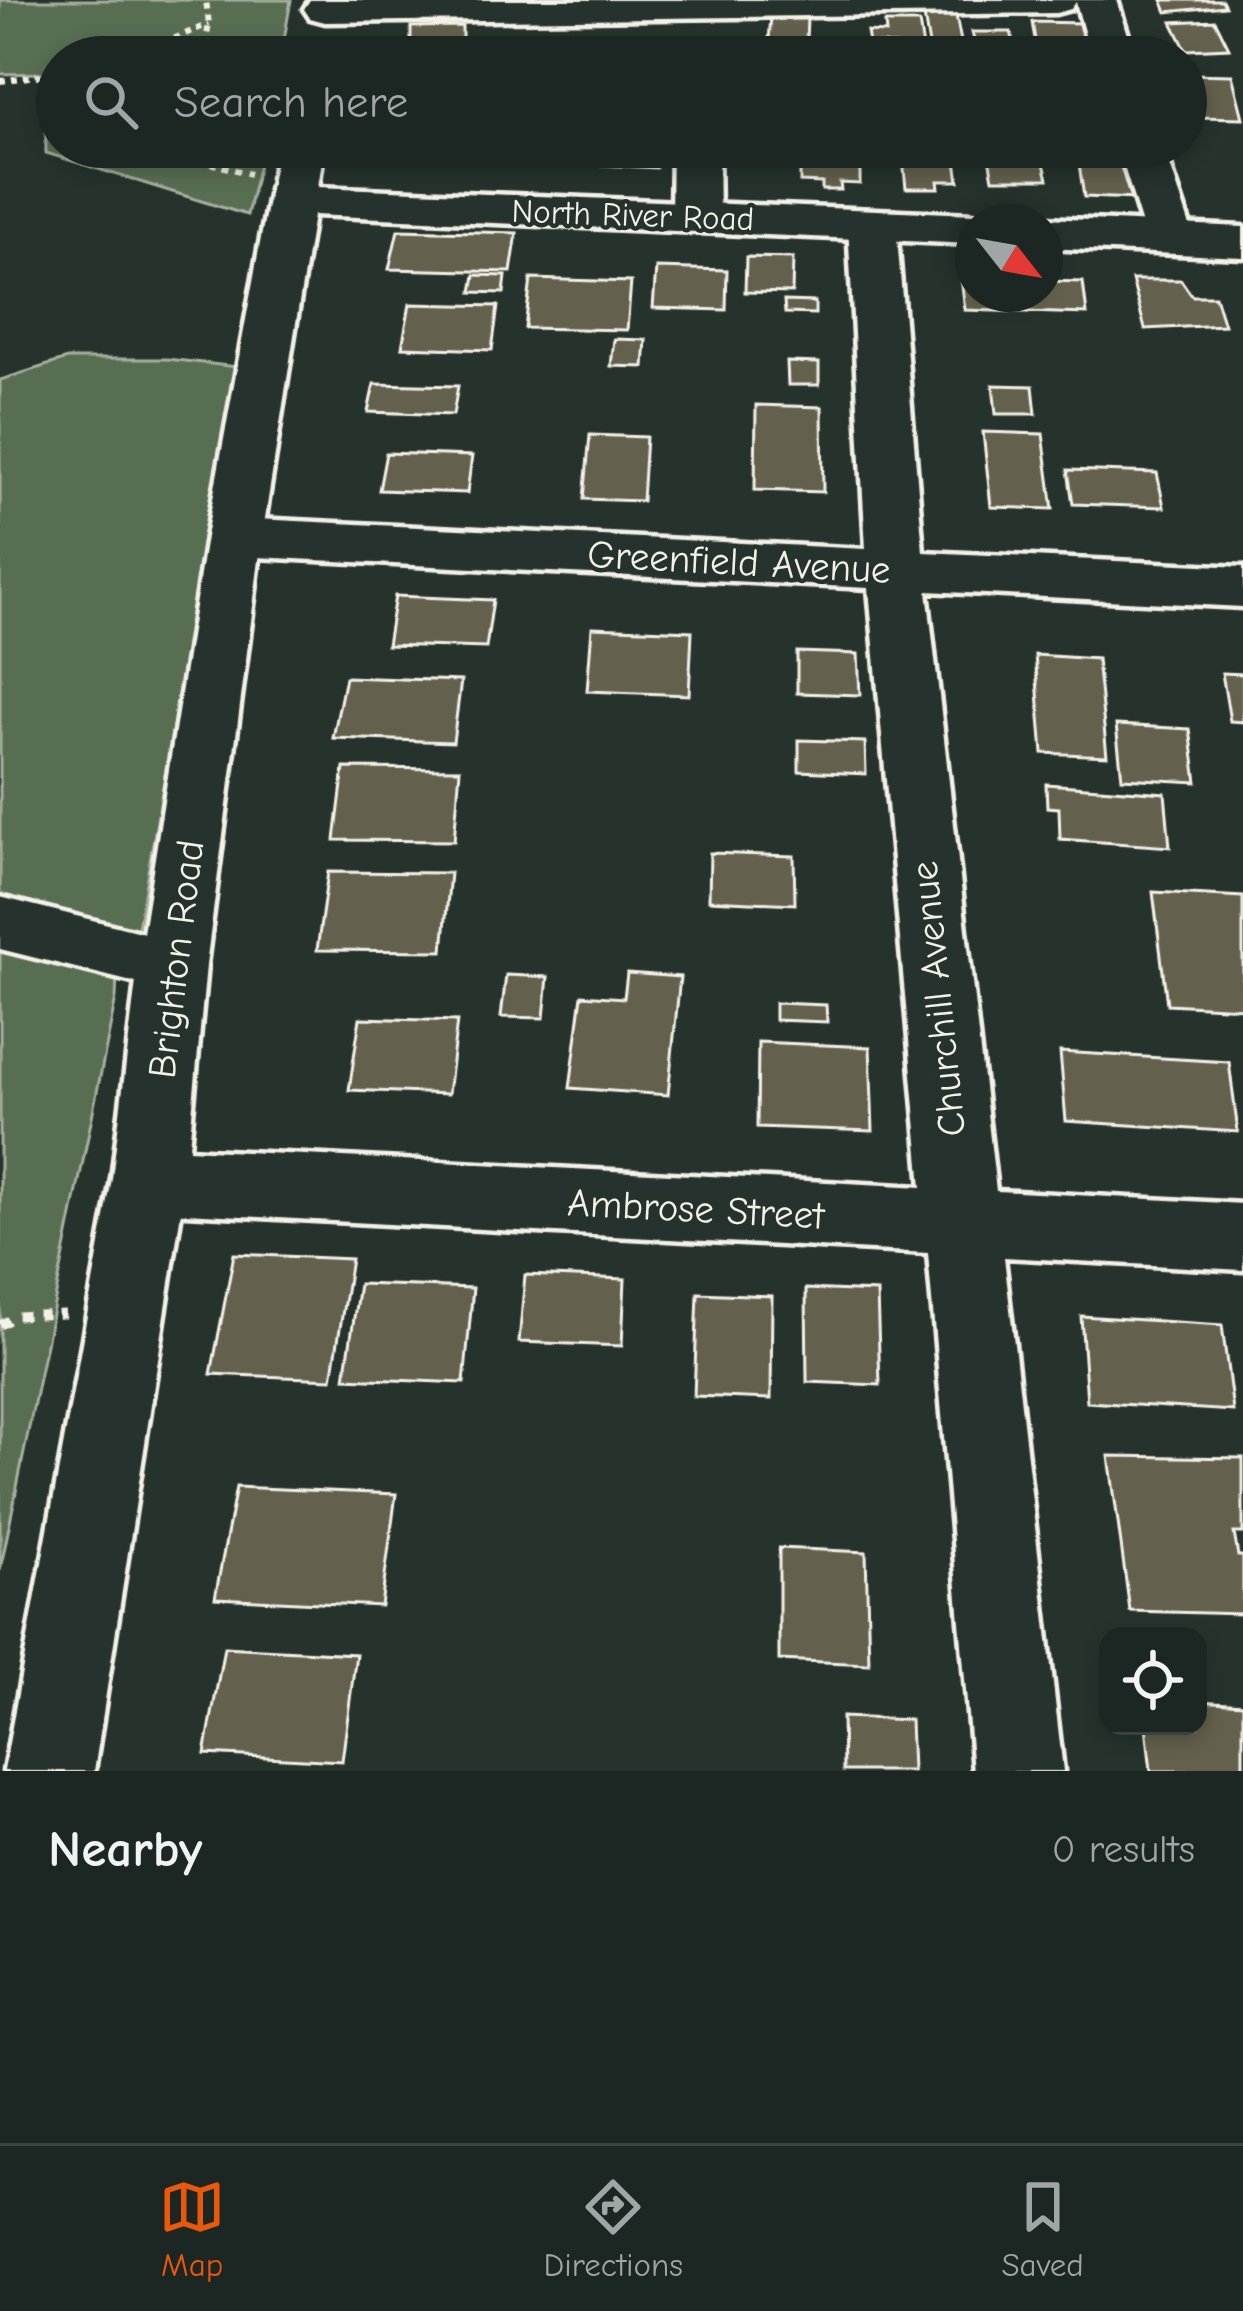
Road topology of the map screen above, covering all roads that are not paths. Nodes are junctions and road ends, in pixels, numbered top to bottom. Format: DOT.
graph roads {
  1 [pos="1056,0"];
  2 [pos="1096,0"];
  3 [pos="326,5"];
  4 [pos="321,36"];
  5 [pos="1107,36"];
  6 [pos="695,168"];
  7 [pos="1148,168"];
  8 [pos="282,174"];
  9 [pos="695,217"];
  10 [pos="872,225"];
  11 [pos="955,228"];
  12 [pos="1063,233"];
  13 [pos="1170,238"];
  14 [pos="1243,242"];
  15 [pos="234,537"];
  16 [pos="896,569"];
  17 [pos="1243,587"];
  18 [pos="0,923"];
  19 [pos="172,965"];
  20 [pos="148,1179"];
  21 [pos="959,1221"];
  22 [pos="1243,1237"];
  23 [pos="49,1771"];
  24 [pos="1018,1771"];
  1 -- 3 [label="street"];
  2 -- 5 [label="street"];
  3 -- 4 [label="street"];
  6 -- 9 [label="street"];
  7 -- 13 [label="street"];
  8 -- 9 [label="street, North River Road"];
  8 -- 15 [label="street, Brighton Road"];
  9 -- 10 [label="street, North River Road"];
  10 -- 11 [label="street, North River Road"];
  10 -- 16 [label="street, Churchill Avenue"];
  12 -- 13 [label="street"];
  13 -- 14 [label="street"];
  15 -- 16 [label="street, Greenfield Avenue"];
  15 -- 19 [label="street, Brighton Road"];
  16 -- 17 [label="street, Greenfield Avenue"];
  16 -- 21 [label="street, Churchill Avenue"];
  18 -- 19 [label="street"];
  19 -- 20 [label="street, Brighton Road"];
  20 -- 21 [label="street, Ambrose Street"];
  20 -- 23 [label="street, Brighton Road"];
  21 -- 22 [label="street, Ambrose Street"];
  21 -- 24 [label="street, Churchill Avenue"];
}
